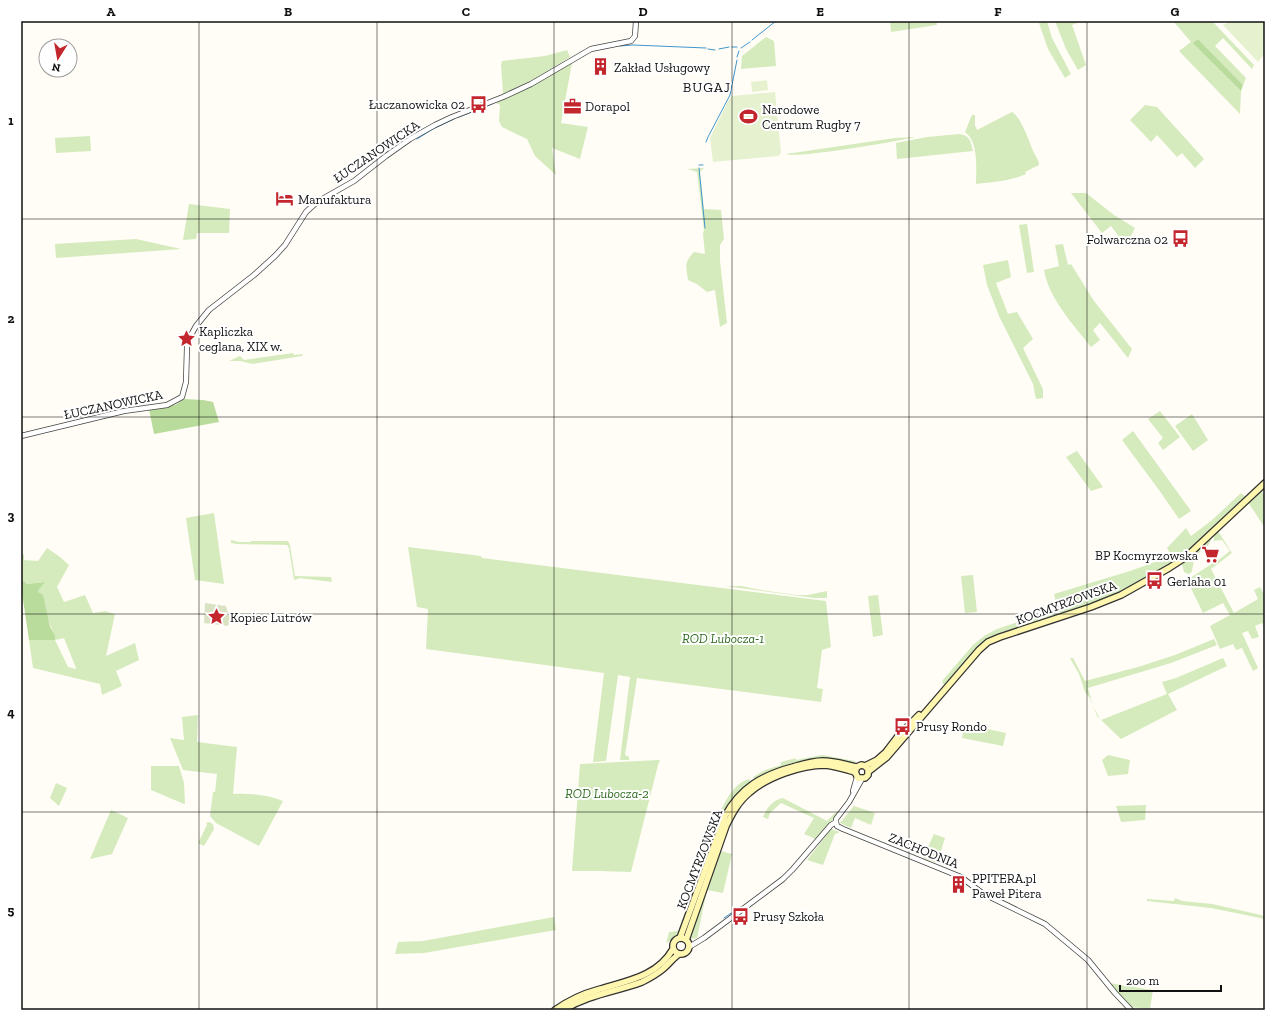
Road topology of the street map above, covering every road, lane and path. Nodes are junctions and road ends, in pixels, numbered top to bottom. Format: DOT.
graph roads {
  1 [pos="636,21"];
  2 [pos="21,436"];
  3 [pos="1265,483"];
  4 [pos="934,701"];
  5 [pos="865,766"];
  6 [pos="869,771"];
  7 [pos="857,774"];
  8 [pos="836,822"];
  9 [pos="680,938"];
  10 [pos="688,943"];
  11 [pos="673,949"];
  12 [pos="679,954"];
  13 [pos="555,1010"];
  14 [pos="563,1010"];
  15 [pos="1131,1010"];
  1 -- 2 [label="street, ŁUCZANOWICKA"];
  3 -- 4 [label="main road, KOCMYRZOWSKA"];
  4 -- 5 [label="main road, KOCMYRZOWSKA"];
  4 -- 6 [label="main road, KOCMYRZOWSKA"];
  5 -- 6 [label="main road"];
  5 -- 7 [label="main road"];
  6 -- 7 [label="main road, KOCMYRZOWSKA"];
  7 -- 8 [label="street"];
  7 -- 9 [label="main road, KOCMYRZOWSKA"];
  7 -- 10 [label="main road, KOCMYRZOWSKA"];
  8 -- 10 [label="street"];
  8 -- 15 [label="street, ZACHODNIA"];
  9 -- 10 [label="main road"];
  9 -- 11 [label="main road"];
  10 -- 12 [label="main road"];
  11 -- 12 [label="main road"];
  11 -- 13 [label="main road"];
  12 -- 14 [label="main road"];
}
